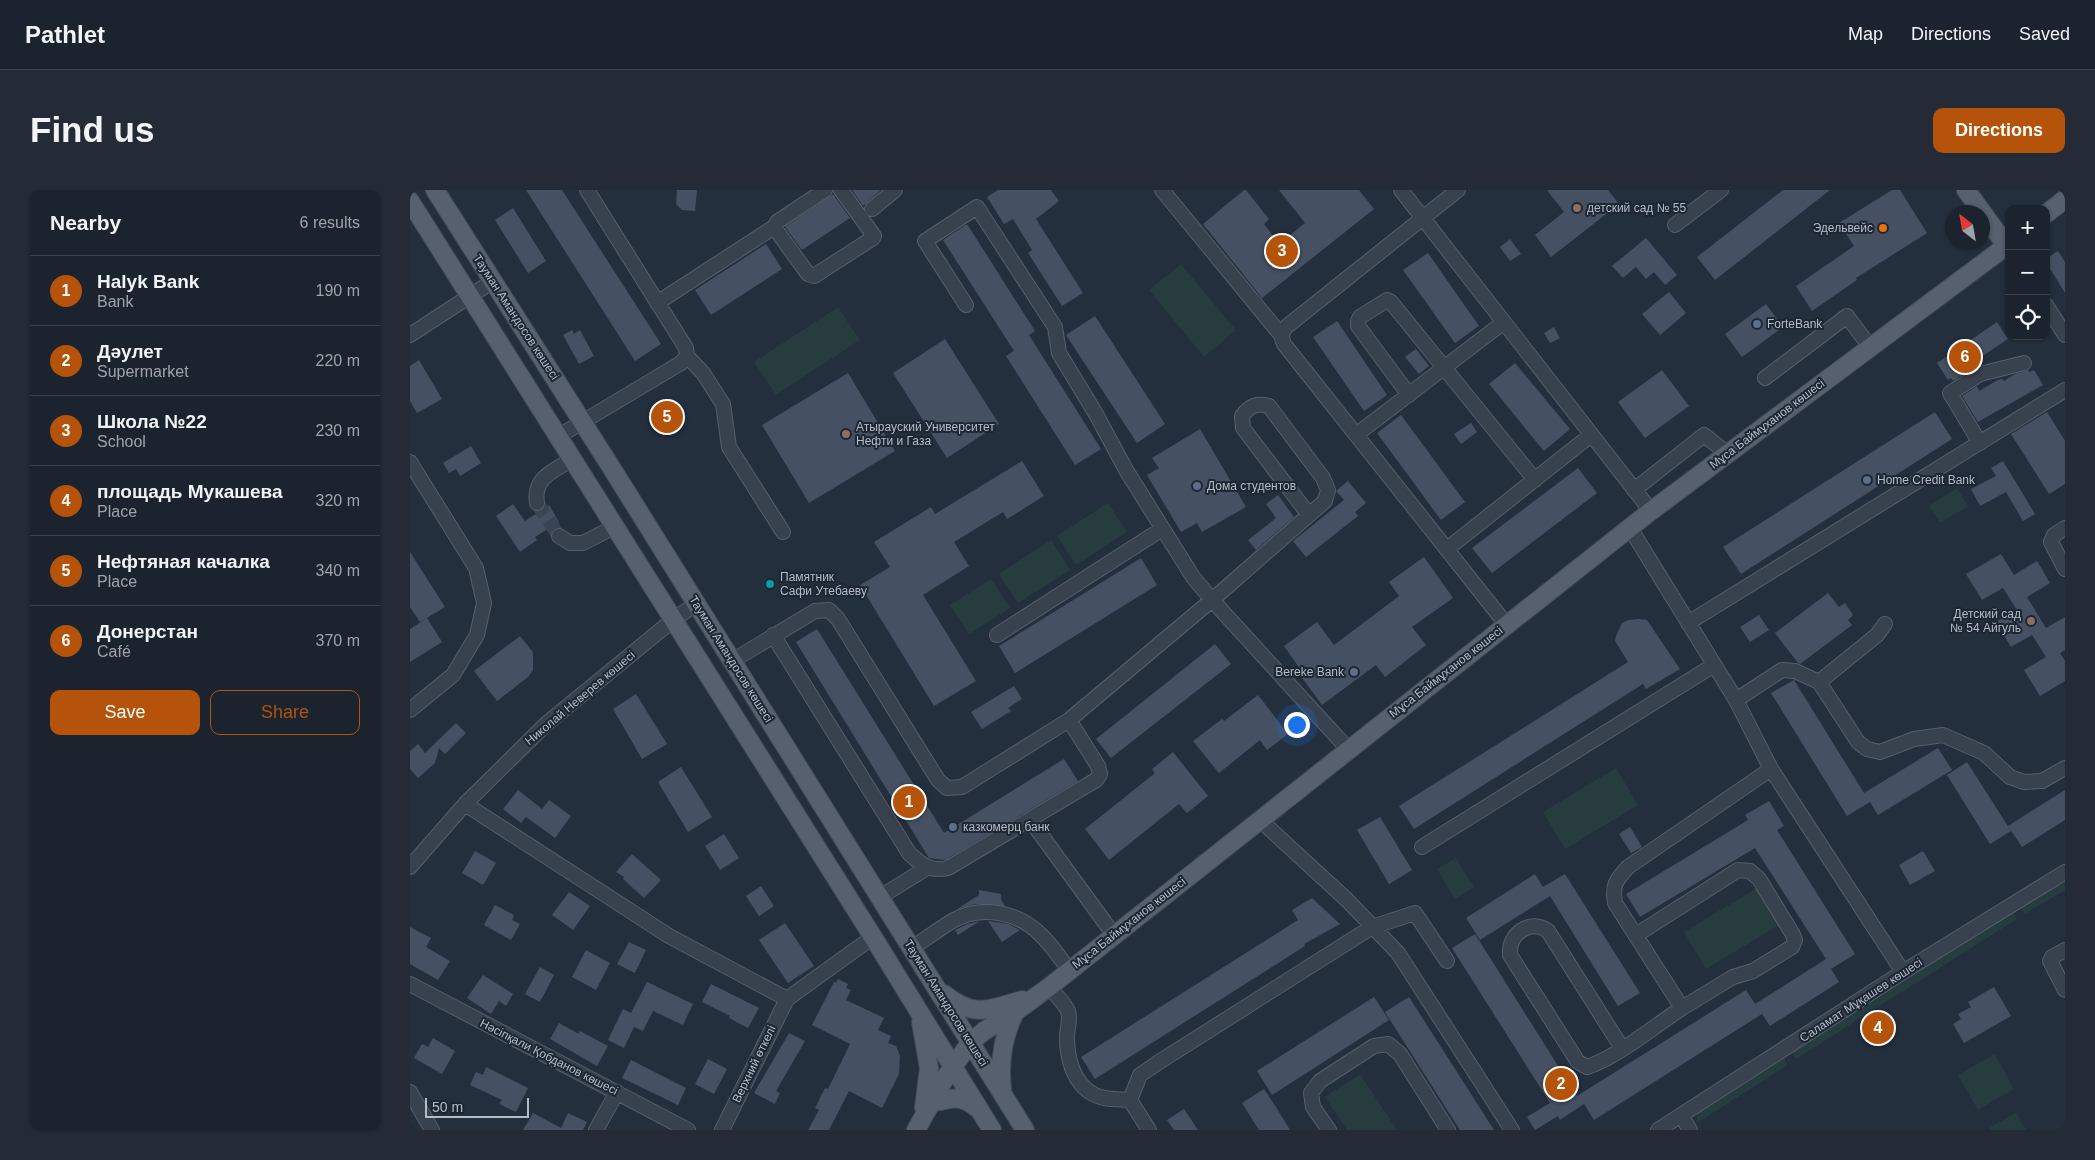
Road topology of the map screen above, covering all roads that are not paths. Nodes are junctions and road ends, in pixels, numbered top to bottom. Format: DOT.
graph roads {
  1 [pos="435,190"];
  2 [pos="587,190"];
  3 [pos="825,190"];
  4 [pos="841,190"];
  5 [pos="894,190"];
  6 [pos="1162,190"];
  7 [pos="1401,190"];
  8 [pos="1458,190"];
  9 [pos="1721,190"];
  10 [pos="1966,190"];
  11 [pos="2065,199"];
  12 [pos="410,201"];
  13 [pos="872,209"];
  14 [pos="2050,211"];
  15 [pos="1423,217"];
  16 [pos="1675,225"];
  17 [pos="774,227"];
  18 [pos="2005,242"];
  19 [pos="2005,248"];
  20 [pos="492,281"];
  21 [pos="470,295"];
  22 [pos="657,303"];
  23 [pos="966,304"];
  24 [pos="2050,311"];
  25 [pos="1504,322"];
  26 [pos="410,334"];
  27 [pos="1281,335"];
  28 [pos="2065,335"];
  29 [pos="1870,347"];
  30 [pos="686,356"];
  31 [pos="2024,363"];
  32 [pos="1445,367"];
  33 [pos="1765,378"];
  34 [pos="2065,390"];
  35 [pos="1409,395"];
  36 [pos="582,421"];
  37 [pos="1357,434"];
  38 [pos="1592,435"];
  39 [pos="559,436"];
  40 [pos="1980,443"];
  41 [pos="1728,454"];
  42 [pos="572,459"];
  43 [pos="410,462"];
  44 [pos="1535,480"];
  45 [pos="1634,490"];
  46 [pos="537,503"];
  47 [pos="1651,511"];
  48 [pos="1309,515"];
  49 [pos="614,527"];
  50 [pos="1630,528"];
  51 [pos="2065,528"];
  52 [pos="1162,529"];
  53 [pos="783,532"];
  54 [pos="559,536"];
  55 [pos="1447,549"];
  56 [pos="2065,569"];
  57 [pos="1212,600"];
  58 [pos="696,604"];
  59 [pos="673,620"];
  60 [pos="1688,623"];
  61 [pos="1506,624"];
  62 [pos="1885,624"];
  63 [pos="773,635"];
  64 [pos="997,635"];
  65 [pos="732,660"];
  66 [pos="1714,665"];
  67 [pos="1819,682"];
  68 [pos="1736,700"];
  69 [pos="410,710"];
  70 [pos="1069,720"];
  71 [pos="1348,749"];
  72 [pos="2065,768"];
  73 [pos="1771,769"];
  74 [pos="465,804"];
  75 [pos="1259,819"];
  76 [pos="1030,821"];
  77 [pos="1422,846"];
  78 [pos="410,867"];
  79 [pos="927,868"];
  80 [pos="2065,872"];
  81 [pos="880,897"];
  82 [pos="1372,926"];
  83 [pos="1114,935"];
  84 [pos="1636,935"];
  85 [pos="873,937"];
  86 [pos="912,948"];
  87 [pos="2065,950"];
  88 [pos="1447,961"];
  89 [pos="1069,970"];
  90 [pos="1903,972"];
  91 [pos="410,984"];
  92 [pos="936,988"];
  93 [pos="2065,990"];
  94 [pos="1042,991"];
  95 [pos="787,998"];
  96 [pos="1682,1008"];
  97 [pos="918,1011"];
  98 [pos="1015,1012"];
  99 [pos="970,1043"];
  100 [pos="1622,1048"];
  101 [pos="953,1068"];
  102 [pos="410,1092"];
  103 [pos="617,1092"];
  104 [pos="1002,1093"];
  105 [pos="1130,1100"];
  106 [pos="979,1110"];
  107 [pos="1681,1115"];
  108 [pos="924,1117"];
  109 [pos="432,1130"];
  110 [pos="596,1130"];
  111 [pos="688,1130"];
  112 [pos="722,1130"];
  113 [pos="992,1130"];
  114 [pos="1025,1130"];
  115 [pos="1149,1130"];
  116 [pos="1329,1130"];
  117 [pos="1448,1130"];
  118 [pos="1512,1130"];
  119 [pos="1658,1130"];
  120 [pos="1690,1130"];
  1 -- 20 [label="main road, Тауман Амандосов көшесі"];
  2 -- 22 [label="street"];
  3 -- 17 [label="street"];
  4 -- 17 [label="street"];
  5 -- 13 [label="street"];
  6 -- 27 [label="street"];
  7 -- 15 [label="street"];
  8 -- 15 [label="street"];
  9 -- 16 [label="street"];
  10 -- 18 [label="main road"];
  11 -- 14 [label="main road"];
  12 -- 21 [label="main road"];
  15 -- 25 [label="street"];
  15 -- 27 [label="street"];
  17 -- 22 [label="street"];
  19 -- 29 [label="main road, Мұса Баймұханов көшесі"];
  20 -- 21 [label="street"];
  20 -- 36 [label="main road, Тауман Амандосов көшесі"];
  21 -- 26 [label="street"];
  21 -- 39 [label="main road"];
  22 -- 30 [label="street"];
  23 -- 52 [label="street"];
  24 -- 28 [label="street"];
  25 -- 32 [label="street"];
  25 -- 38 [label="street"];
  27 -- 37 [label="street"];
  29 -- 33 [label="street"];
  29 -- 41 [label="main road, Мұса Баймұханов көшесі"];
  30 -- 36 [label="street"];
  30 -- 53 [label="street"];
  31 -- 40 [label="street"];
  32 -- 35 [label="street"];
  32 -- 35 [label="street"];
  32 -- 44 [label="street"];
  34 -- 40 [label="street"];
  35 -- 37 [label="street"];
  36 -- 39 [label="street"];
  36 -- 58 [label="main road, Тауман Амандосов көшесі"];
  37 -- 55 [label="street"];
  38 -- 44 [label="street"];
  38 -- 45 [label="street"];
  39 -- 42 [label="main road"];
  40 -- 60 [label="street"];
  41 -- 45 [label="street"];
  41 -- 47 [label="main road, Мұса Баймұханов көшесі"];
  42 -- 46 [label="street"];
  42 -- 49 [label="main road"];
  43 -- 69 [label="street"];
  44 -- 55 [label="street"];
  45 -- 47 [label="street"];
  47 -- 50 [label="main road, Мұса Баймұханов көшесі"];
  48 -- 48 [label="street"];
  48 -- 57 [label="street"];
  49 -- 54 [label="street"];
  49 -- 59 [label="main road"];
  50 -- 60 [label="street"];
  50 -- 61 [label="main road, Мұса Баймұханов көшесі"];
  51 -- 56 [label="street"];
  52 -- 57 [label="street"];
  52 -- 64 [label="street"];
  55 -- 61 [label="street"];
  57 -- 70 [label="street"];
  57 -- 71 [label="street"];
  58 -- 59 [label="street, Николай Неверев көшесі"];
  58 -- 65 [label="main road, Тауман Амандосов көшесі"];
  59 -- 74 [label="street, Николай Неверев көшесі"];
  59 -- 85 [label="main road"];
  60 -- 66 [label="street"];
  61 -- 71 [label="main road, Мұса Баймұханов көшесі"];
  62 -- 67 [label="street"];
  63 -- 65 [label="street"];
  63 -- 70 [label="street"];
  63 -- 79 [label="street"];
  65 -- 81 [label="main road, Тауман Амандосов көшесі"];
  66 -- 68 [label="street"];
  66 -- 77 [label="street"];
  67 -- 68 [label="street"];
  67 -- 72 [label="street"];
  68 -- 73 [label="street"];
  70 -- 76 [label="street"];
  71 -- 75 [label="main road, Мұса Баймұханов көшесі"];
  73 -- 84 [label="street"];
  73 -- 90 [label="street"];
  74 -- 78 [label="street, Николай Неверев көшесі"];
  74 -- 95 [label="street"];
  75 -- 82 [label="street"];
  75 -- 83 [label="main road, Мұса Баймұханов көшесі"];
  76 -- 79 [label="street"];
  76 -- 83 [label="street"];
  79 -- 81 [label="street"];
  80 -- 90 [label="street, Саламат Мұқашев көшесі"];
  81 -- 86 [label="main road, Тауман Амандосов көшесі"];
  82 -- 88 [label="street"];
  82 -- 105 [label="street"];
  82 -- 118 [label="street"];
  83 -- 89 [label="main road, Мұса Баймұханов көшесі"];
  84 -- 96 [label="street"];
  84 -- 96 [label="street"];
  85 -- 95 [label="street"];
  85 -- 97 [label="main road"];
  86 -- 89 [label="street"];
  86 -- 92 [label="main road, Тауман Амандосов көшесі"];
  87 -- 93 [label="street"];
  89 -- 94 [label="main road, Мұса Баймұханов көшесі"];
  90 -- 107 [label="street, Саламат Мұқашев көшесі"];
  91 -- 103 [label="street, Нәсіпқали Қобданов көшесі"];
  92 -- 94 [label="main road"];
  92 -- 99 [label="main road, Тауман Амандосов көшесі"];
  94 -- 98 [label="main road, Мұса Баймұханов көшесі"];
  94 -- 105 [label="street"];
  95 -- 112 [label="street, Верхний өткелі"];
  96 -- 100 [label="street"];
  97 -- 101 [label="main road"];
  97 -- 108 [label="main road"];
  98 -- 99 [label="main road, Мұса Баймұханов көшесі"];
  98 -- 104 [label="main road"];
  99 -- 101 [label="main road, Мұса Баймұханов көшесі"];
  99 -- 104 [label="main road, Тауман Амандосов көшесі"];
  100 -- 100 [label="street"];
  101 -- 106 [label="main road"];
  101 -- 108 [label="main road, Мұса Баймұханов көшесі"];
  102 -- 109 [label="street"];
  103 -- 110 [label="street"];
  103 -- 111 [label="street, Нәсіпқали Қобданов көшесі"];
  104 -- 114 [label="main road, Тауман Амандосов көшесі"];
  105 -- 115 [label="street"];
  106 -- 108 [label="main road"];
  106 -- 113 [label="main road"];
  107 -- 119 [label="street, Саламат Мұқашев көшесі"];
  107 -- 120 [label="street"];
  116 -- 117 [label="street"];
}
